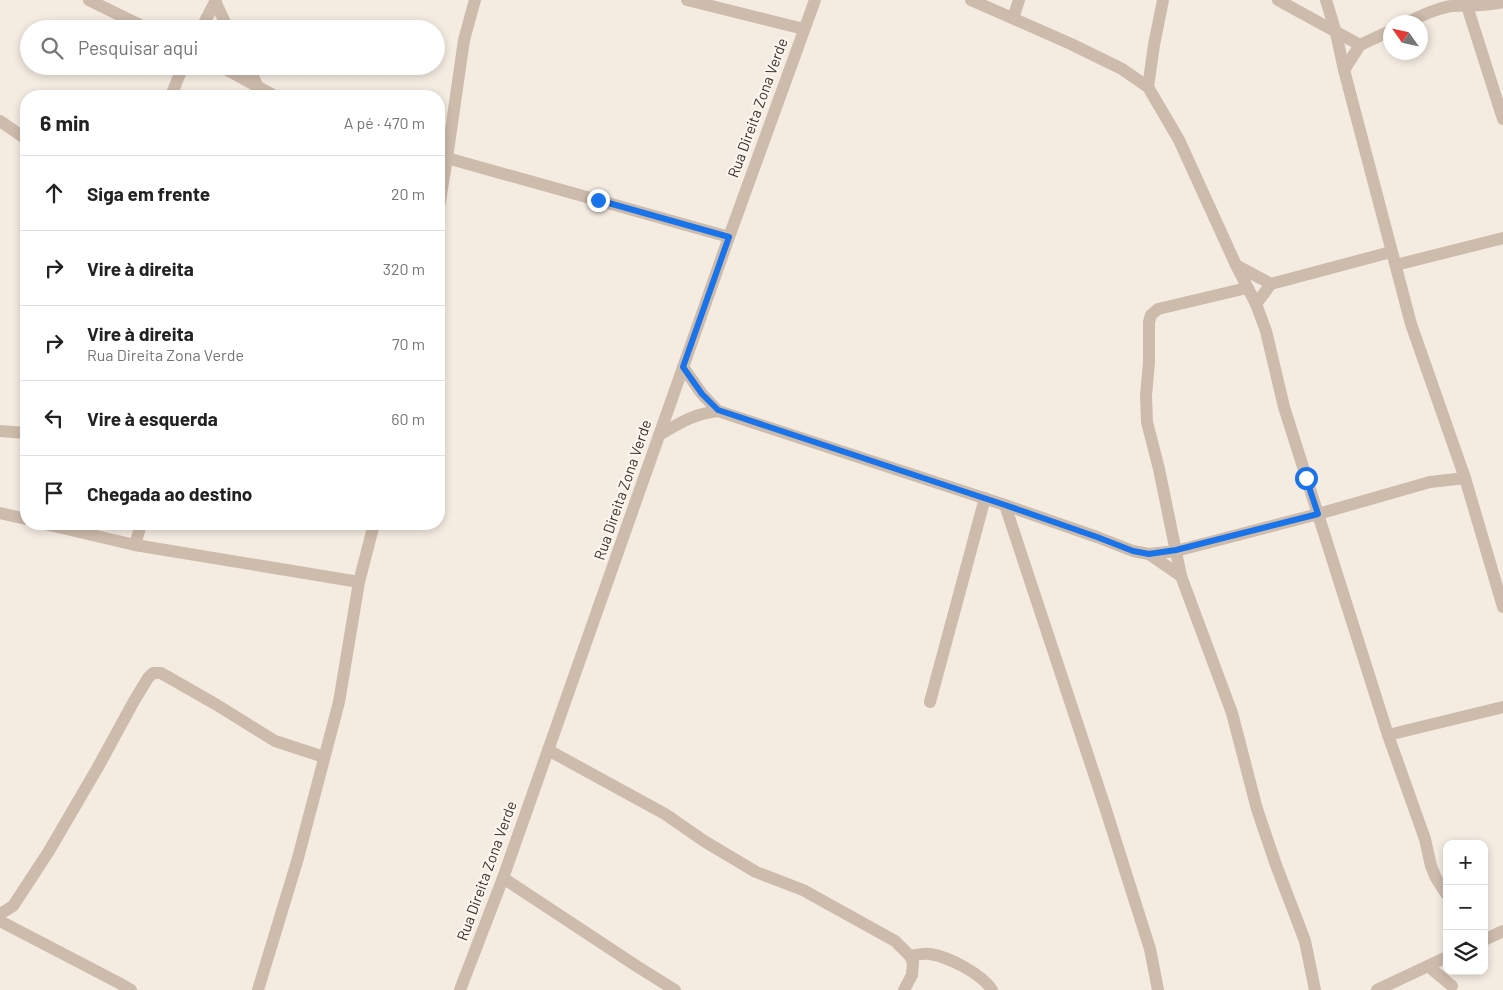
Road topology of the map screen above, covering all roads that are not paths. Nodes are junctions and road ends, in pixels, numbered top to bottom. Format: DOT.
graph roads {
  1 [pos="89,0"];
  2 [pos="216,0"];
  3 [pos="475,0"];
  4 [pos="687,0"];
  5 [pos="815,0"];
  6 [pos="971,0"];
  7 [pos="1019,0"];
  8 [pos="1163,0"];
  9 [pos="1278,0"];
  10 [pos="1326,0"];
  11 [pos="1503,2"];
  12 [pos="1465,3"];
  13 [pos="1423,15"];
  14 [pos="1013,18"];
  15 [pos="130,20"];
  16 [pos="206,20"];
  17 [pos="224,20"];
  18 [pos="804,29"];
  19 [pos="1336,33"];
  20 [pos="1383,34"];
  21 [pos="1360,45"];
  22 [pos="1344,70"];
  23 [pos="180,75"];
  24 [pos="235,75"];
  25 [pos="252,75"];
  26 [pos="1148,87"];
  27 [pos="259,89"];
  28 [pos="174,90"];
  29 [pos="1503,119"];
  30 [pos="0,121"];
  31 [pos="20,135"];
  32 [pos="445,146"];
  33 [pos="445,158"];
  34 [pos="729,237"];
  35 [pos="1503,238"];
  36 [pos="1391,252"];
  37 [pos="1236,265"];
  38 [pos="1396,265"];
  39 [pos="1271,284"];
  40 [pos="1248,288"];
  41 [pos="1256,304"];
  42 [pos="683,367"];
  43 [pos="718,410"];
  44 [pos="0,431"];
  45 [pos="20,433"];
  46 [pos="659,435"];
  47 [pos="1465,478"];
  48 [pos="984,498"];
  49 [pos="1005,505"];
  50 [pos="0,513"];
  51 [pos="1318,514"];
  52 [pos="20,518"];
  53 [pos="71,530"];
  54 [pos="139,530"];
  55 [pos="372,530"];
  56 [pos="135,545"];
  57 [pos="1176,550"];
  58 [pos="1149,554"];
  59 [pos="1181,576"];
  60 [pos="358,582"];
  61 [pos="1503,607"];
  62 [pos="930,702"];
  63 [pos="1503,707"];
  64 [pos="1388,736"];
  65 [pos="548,750"];
  66 [pos="324,757"];
  67 [pos="503,878"];
  68 [pos="1443,889"];
  69 [pos="13,906"];
  70 [pos="0,914"];
  71 [pos="0,921"];
  72 [pos="16,929"];
  73 [pos="1503,931"];
  74 [pos="1488,938"];
  75 [pos="910,956"];
  76 [pos="1443,959"];
  77 [pos="1428,966"];
  78 [pos="1454,975"];
  79 [pos="120,986"];
  80 [pos="1452,988"];
  81 [pos="131,990"];
  82 [pos="258,990"];
  83 [pos="460,990"];
  84 [pos="675,990"];
  85 [pos="904,990"];
  86 [pos="992,990"];
  87 [pos="1158,990"];
  88 [pos="1314,990"];
  89 [pos="1377,990"];
  1 -- 15 [label="street"];
  2 -- 16 [label="street"];
  2 -- 17 [label="street"];
  3 -- 32 [label="street"];
  4 -- 18 [label="street"];
  5 -- 18 [label="street, Rua Direita Zona Verde"];
  6 -- 14 [label="street"];
  7 -- 14 [label="street"];
  8 -- 26 [label="street"];
  9 -- 19 [label="street"];
  10 -- 19 [label="street"];
  11 -- 12 [label="street"];
  12 -- 13 [label="street"];
  12 -- 29 [label="street"];
  14 -- 26 [label="street"];
  18 -- 34 [label="street, Rua Direita Zona Verde"];
  19 -- 21 [label="street"];
  19 -- 22 [label="street"];
  20 -- 21 [label="street"];
  21 -- 22 [label="street"];
  22 -- 36 [label="street"];
  23 -- 28 [label="street"];
  24 -- 27 [label="street"];
  25 -- 27 [label="street"];
  26 -- 37 [label="street"];
  30 -- 31 [label="street"];
  33 -- 34 [label="street"];
  34 -- 42 [label="street, Rua Direita Zona Verde"];
  35 -- 38 [label="street"];
  36 -- 38 [label="street"];
  36 -- 39 [label="street"];
  37 -- 39 [label="street"];
  37 -- 40 [label="street"];
  38 -- 47 [label="street"];
  39 -- 41 [label="street"];
  40 -- 41 [label="street"];
  40 -- 57 [label="street"];
  41 -- 51 [label="street"];
  42 -- 43 [label="street"];
  42 -- 46 [label="street, Rua Direita Zona Verde"];
  43 -- 46 [label="street"];
  43 -- 48 [label="street"];
  44 -- 45 [label="street"];
  46 -- 65 [label="street, Rua Direita Zona Verde"];
  47 -- 51 [label="street"];
  47 -- 61 [label="street"];
  48 -- 49 [label="street"];
  48 -- 62 [label="street"];
  49 -- 58 [label="street"];
  49 -- 87 [label="street"];
  50 -- 52 [label="street"];
  51 -- 57 [label="street"];
  51 -- 64 [label="street"];
  53 -- 56 [label="street"];
  54 -- 56 [label="street"];
  55 -- 60 [label="street"];
  56 -- 60 [label="street"];
  57 -- 58 [label="street"];
  57 -- 59 [label="street"];
  58 -- 59 [label="street"];
  59 -- 88 [label="street"];
  60 -- 66 [label="street"];
  63 -- 64 [label="street"];
  64 -- 68 [label="street"];
  65 -- 67 [label="street, Rua Direita Zona Verde"];
  65 -- 75 [label="street"];
  66 -- 69 [label="street"];
  66 -- 82 [label="street"];
  67 -- 83 [label="street, Rua Direita Zona Verde"];
  67 -- 84 [label="street"];
  69 -- 70 [label="street"];
  69 -- 72 [label="street"];
  71 -- 72 [label="street"];
  72 -- 79 [label="street"];
  73 -- 74 [label="street"];
  75 -- 85 [label="street"];
  75 -- 86 [label="street"];
  76 -- 77 [label="street"];
  77 -- 80 [label="street"];
  77 -- 89 [label="street"];
  78 -- 80 [label="street"];
  79 -- 81 [label="street"];
}
